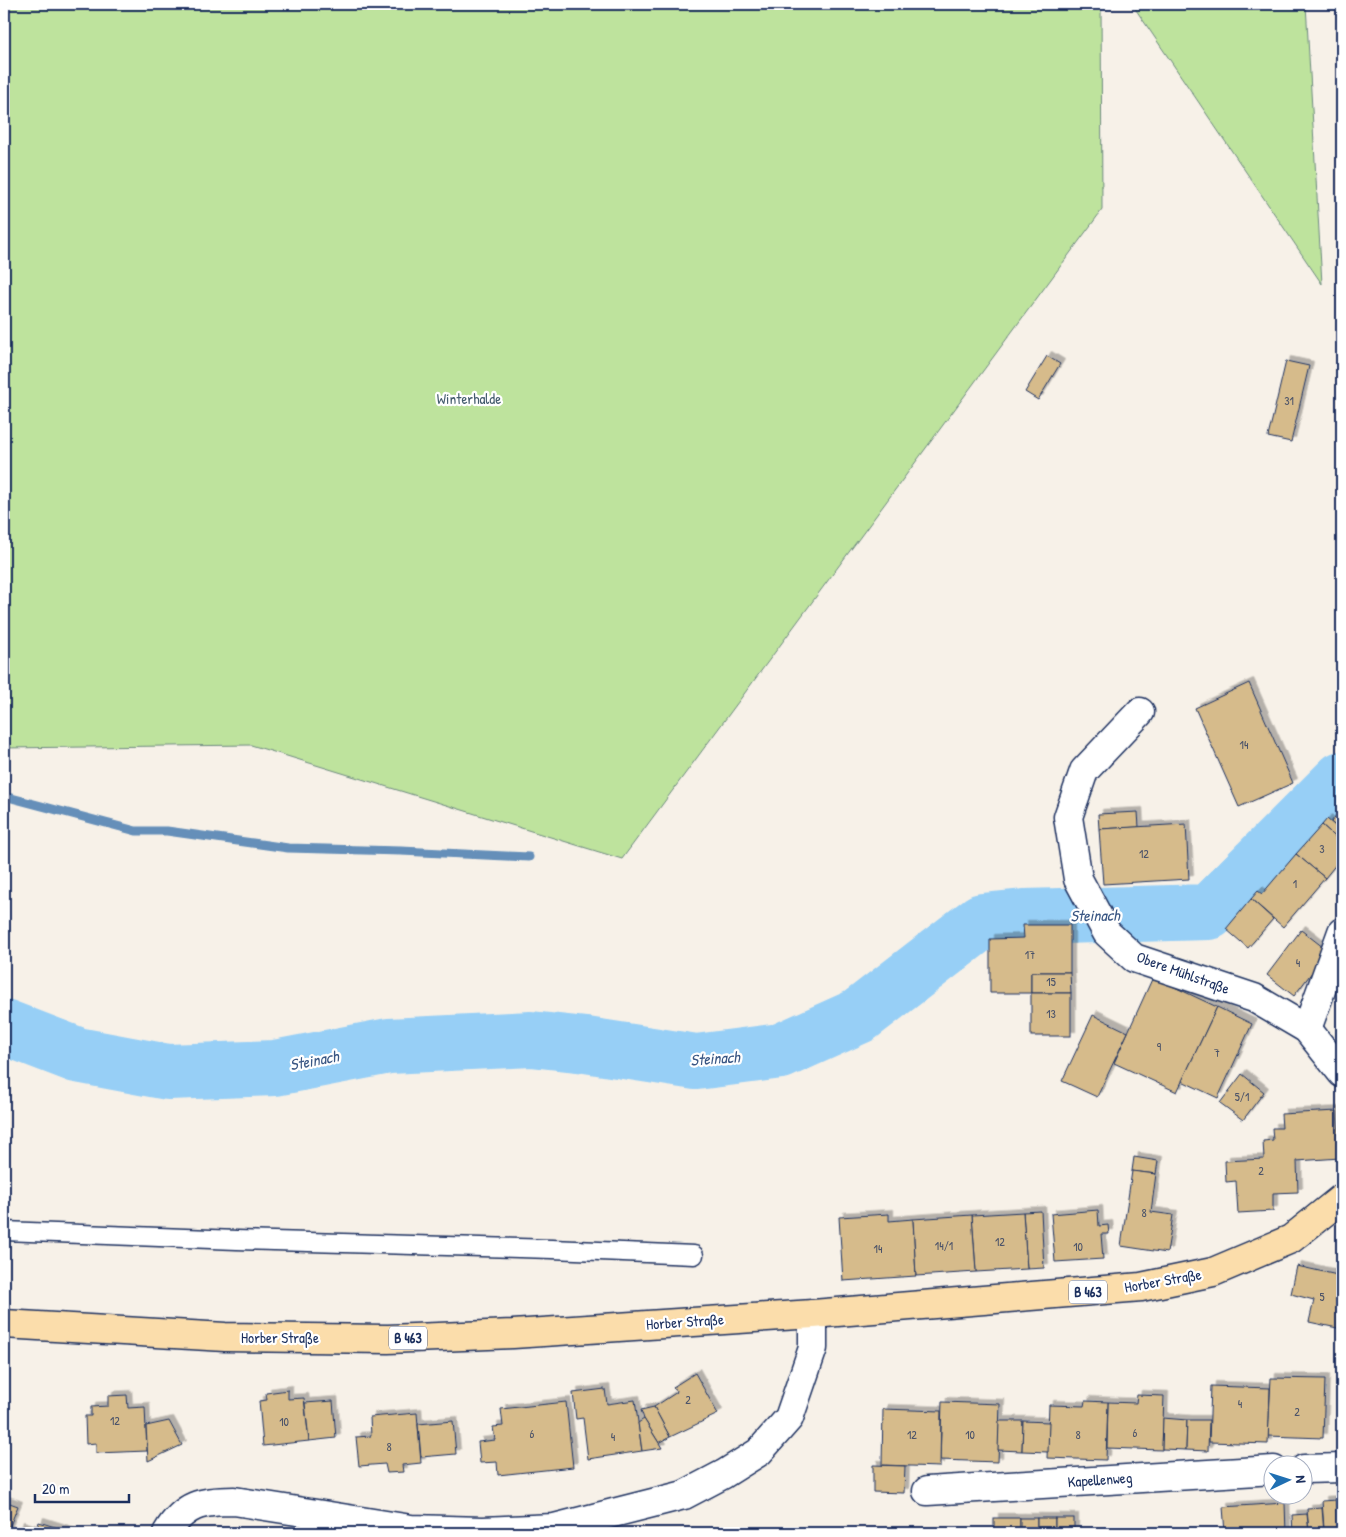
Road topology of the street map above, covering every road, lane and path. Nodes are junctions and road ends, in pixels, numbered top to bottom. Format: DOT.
graph roads {
  1 [pos="1140,712"];
  2 [pos="1342,932"];
  3 [pos="1307,1029"];
  4 [pos="1342,1073"];
  5 [pos="1342,1198"];
  6 [pos="4,1231"];
  7 [pos="694,1255"];
  8 [pos="813,1314"];
  9 [pos="4,1324"];
  10 [pos="1342,1468"];
  11 [pos="1314,1469"];
  12 [pos="1264,1471"];
  13 [pos="927,1491"];
  14 [pos="167,1533"];
  1 -- 3 [label="street, Obere Mühlstraße"];
  2 -- 3 [label="street"];
  3 -- 4 [label="street, Obere Mühlstraße"];
  5 -- 8 [label="main road, Horber Straße / B 463"];
  6 -- 7 [label="lane"];
  8 -- 9 [label="main road, Horber Straße / B 463"];
  8 -- 14 [label="street"];
  10 -- 11 [label="street"];
  12 -- 13 [label="street, Kapellenweg"];
}
